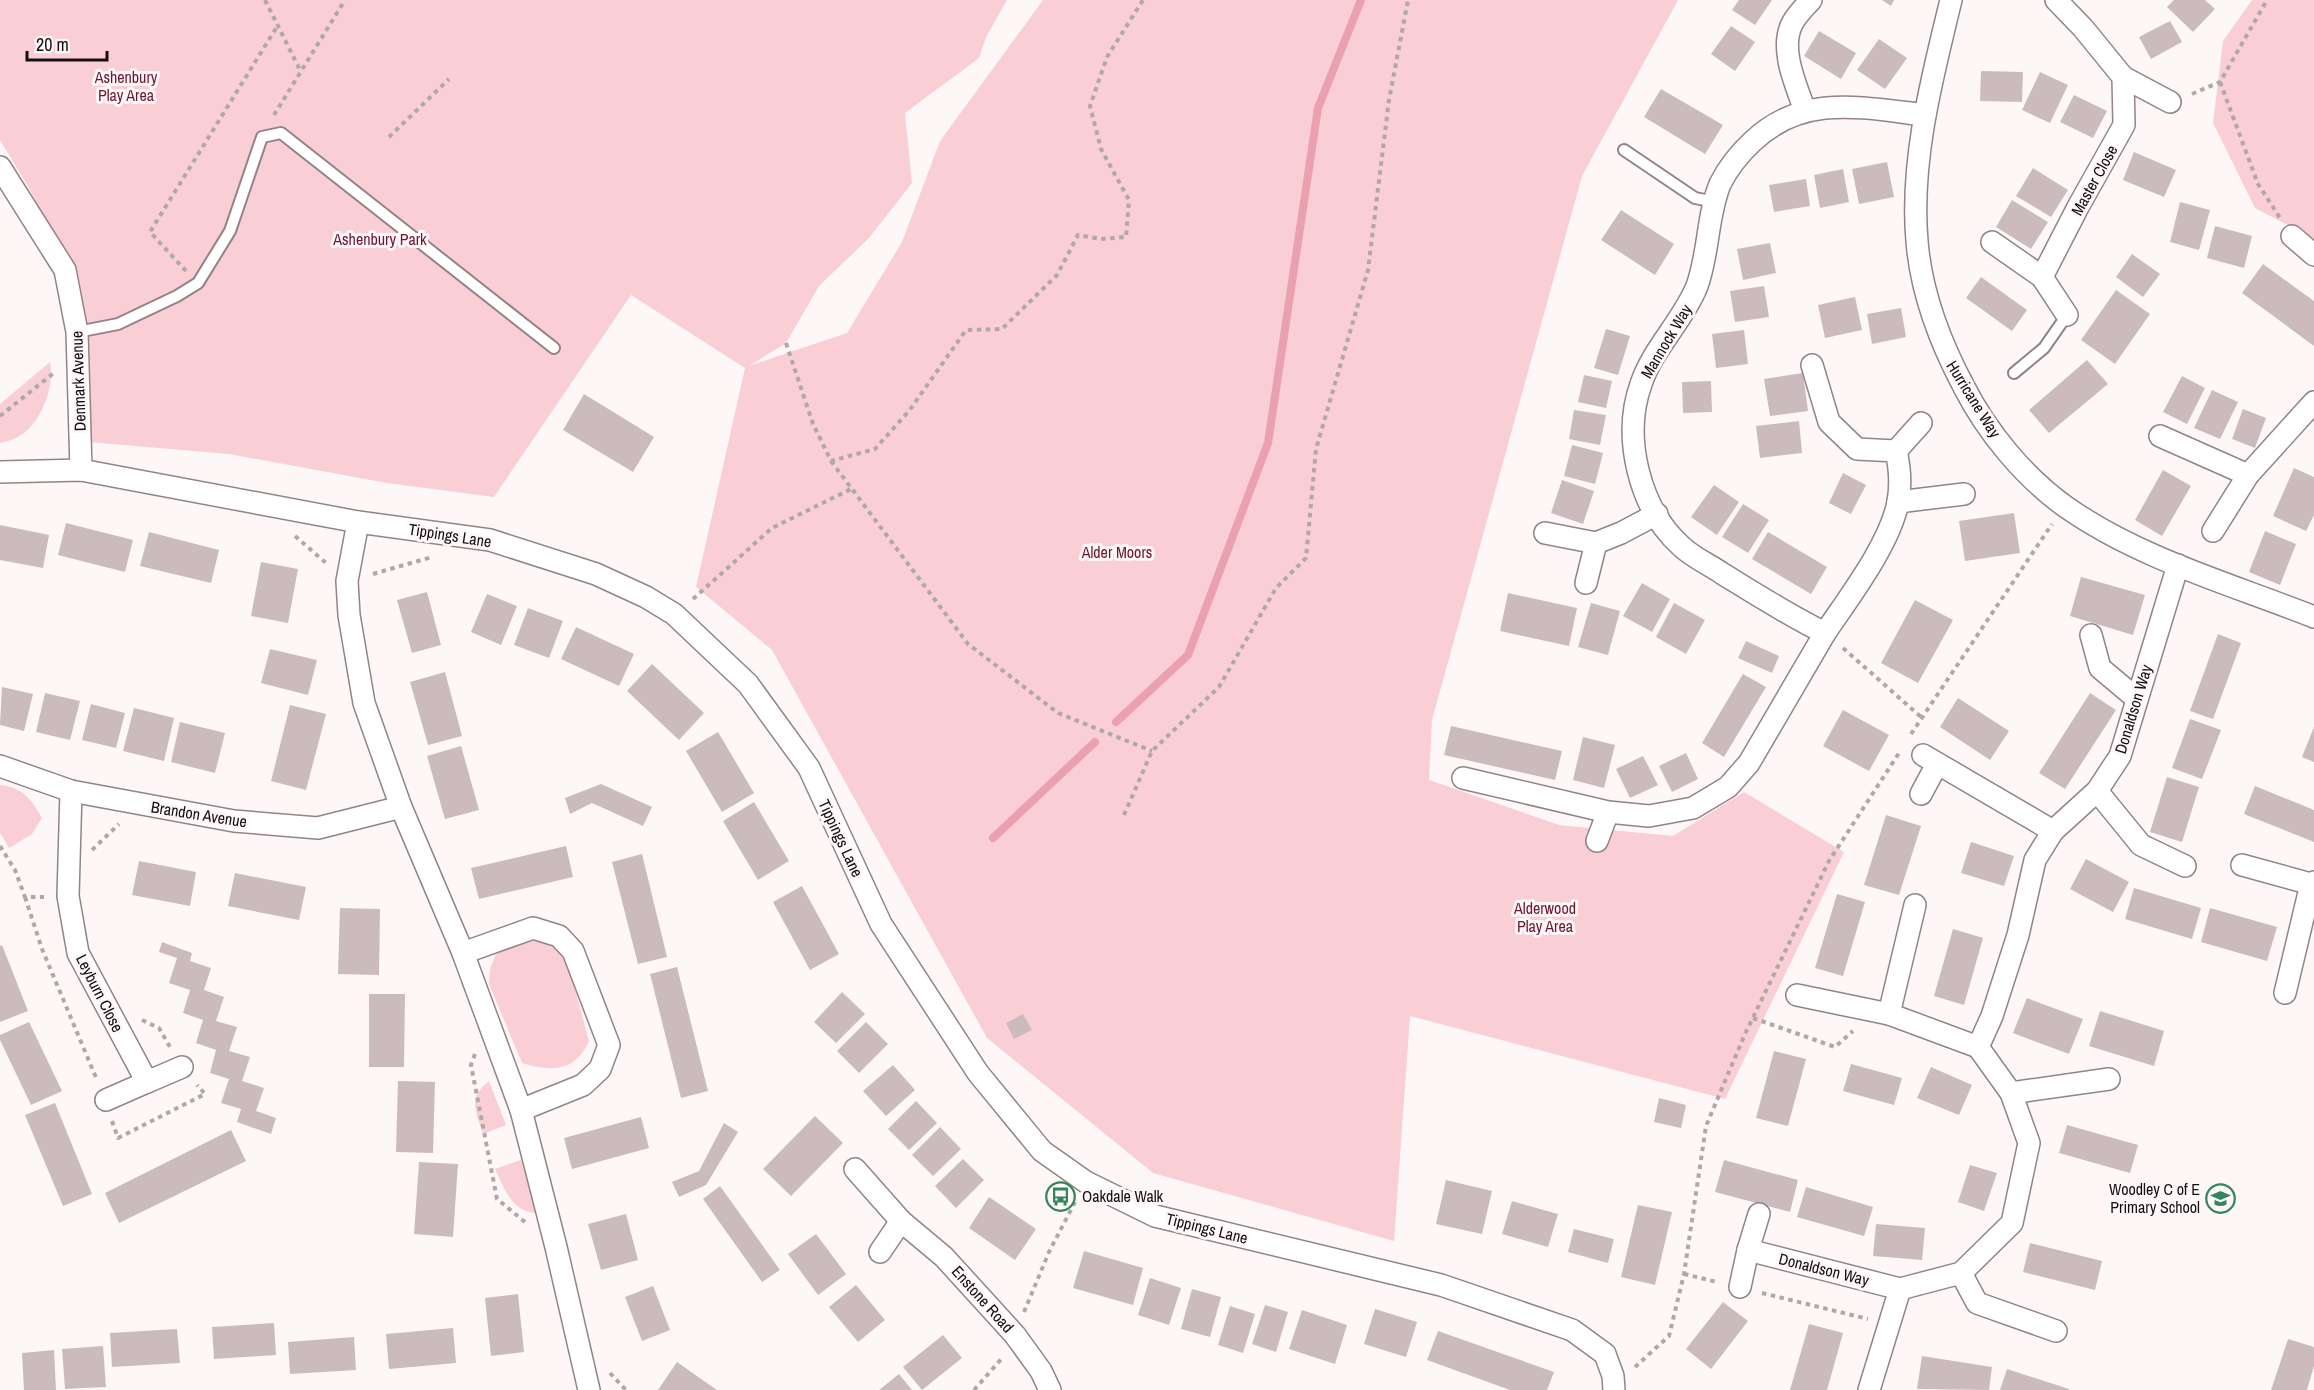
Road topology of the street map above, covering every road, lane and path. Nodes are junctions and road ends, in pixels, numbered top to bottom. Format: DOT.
graph roads {
  1 [pos="266,0"];
  2 [pos="345,0"];
  3 [pos="1143,0"];
  4 [pos="1408,0"];
  5 [pos="1811,0"];
  6 [pos="1951,0"];
  7 [pos="2056,0"];
  8 [pos="2267,0"];
  9 [pos="278,25"];
  10 [pos="300,70"];
  11 [pos="2123,77"];
  12 [pos="449,79"];
  13 [pos="2220,82"];
  14 [pos="2170,102"];
  15 [pos="1805,111"];
  16 [pos="1925,115"];
  17 [pos="262,137"];
  18 [pos="389,137"];
  19 [pos="1624,150"];
  20 [pos="0,167"];
  21 [pos="1715,202"];
  22 [pos="2292,236"];
  23 [pos="1992,242"];
  24 [pos="2314,255"];
  25 [pos="2042,278"];
  26 [pos="198,283"];
  27 [pos="2067,315"];
  28 [pos="77,332"];
  29 [pos="786,343"];
  30 [pos="554,348"];
  31 [pos="77,354"];
  32 [pos="1812,365"];
  33 [pos="2014,373"];
  34 [pos="2311,412"];
  35 [pos="0,416"];
  36 [pos="1922,423"];
  37 [pos="2160,436"];
  38 [pos="1896,451"];
  39 [pos="831,461"];
  40 [pos="81,470"];
  41 [pos="0,472"];
  42 [pos="2248,475"];
  43 [pos="851,489"];
  44 [pos="1964,494"];
  45 [pos="1898,502"];
  46 [pos="2065,506"];
  47 [pos="1657,514"];
  48 [pos="358,522"];
  49 [pos="2213,531"];
  50 [pos="1545,532"];
  51 [pos="1596,543"];
  52 [pos="2178,565"];
  53 [pos="1586,583"];
  54 [pos="674,614"];
  55 [pos="2314,617"];
  56 [pos="1825,633"];
  57 [pos="2091,635"];
  58 [pos="2137,699"];
  59 [pos="1921,717"];
  60 [pos="1152,751"];
  61 [pos="0,766"];
  62 [pos="1463,778"];
  63 [pos="71,791"];
  64 [pos="2097,791"];
  65 [pos="1921,794"];
  66 [pos="140,804"];
  67 [pos="401,807"];
  68 [pos="1608,812"];
  69 [pos="1125,815"];
  70 [pos="2053,831"];
  71 [pos="1597,841"];
  72 [pos="0,846"];
  73 [pos="2185,866"];
  74 [pos="2242,866"];
  75 [pos="68,873"];
  76 [pos="2313,883"];
  77 [pos="68,896"];
  78 [pos="1915,905"];
  79 [pos="463,953"];
  80 [pos="2285,993"];
  81 [pos="1797,995"];
  82 [pos="1883,1012"];
  83 [pos="1753,1018"];
  84 [pos="488,1022"];
  85 [pos="1978,1047"];
  86 [pos="182,1067"];
  87 [pos="2109,1079"];
  88 [pos="147,1082"];
  89 [pos="2011,1094"];
  90 [pos="106,1100"];
  91 [pos="521,1110"];
  92 [pos="855,1169"];
  93 [pos="1086,1182"];
  94 [pos="1759,1214"];
  95 [pos="901,1221"];
  96 [pos="556,1247"];
  97 [pos="1748,1250"];
  98 [pos="880,1252"];
  99 [pos="1961,1273"];
  100 [pos="1684,1274"];
  101 [pos="1740,1287"];
  102 [pos="1900,1289"];
  103 [pos="1889,1325"];
  104 [pos="2056,1331"];
  105 [pos="1015,1335"];
  106 [pos="1614,1383"];
  107 [pos="584,1390"];
  108 [pos="589,1390"];
  109 [pos="974,1390"];
  110 [pos="1050,1390"];
  111 [pos="1869,1390"];
  1 -- 9 [label="path"];
  2 -- 10 [label="path"];
  3 -- 39 [label="path"];
  4 -- 60 [label="path"];
  5 -- 15 [label="street"];
  6 -- 16 [label="street, Hurricane Way"];
  7 -- 11 [label="street"];
  8 -- 13 [label="path"];
  9 -- 10 [label="path"];
  9 -- 26 [label="path"];
  10 -- 17 [label="path"];
  11 -- 14 [label="street"];
  11 -- 25 [label="street, Master Close"];
  12 -- 18 [label="path"];
  13 -- 14 [label="path"];
  13 -- 22 [label="path"];
  15 -- 16 [label="street, Mannock Way"];
  15 -- 21 [label="street, Mannock Way"];
  16 -- 46 [label="street, Hurricane Way"];
  17 -- 26 [label="lane"];
  17 -- 30 [label="lane"];
  19 -- 21 [label="lane"];
  20 -- 28 [label="street, Denmark Avenue"];
  21 -- 47 [label="street, Mannock Way"];
  22 -- 24 [label="street"];
  23 -- 25 [label="street"];
  25 -- 27 [label="street"];
  26 -- 28 [label="lane"];
  27 -- 33 [label="lane"];
  28 -- 31 [label="street, Denmark Avenue"];
  29 -- 39 [label="path"];
  31 -- 35 [label="path"];
  31 -- 40 [label="street, Denmark Avenue"];
  32 -- 38 [label="street"];
  34 -- 42 [label="street"];
  36 -- 38 [label="street"];
  37 -- 42 [label="street"];
  38 -- 45 [label="street"];
  39 -- 43 [label="path"];
  40 -- 41 [label="street, Tippings Lane"];
  40 -- 48 [label="street, Tippings Lane"];
  42 -- 49 [label="street"];
  43 -- 54 [label="path"];
  43 -- 60 [label="path"];
  44 -- 45 [label="street"];
  45 -- 56 [label="street"];
  46 -- 52 [label="street, Hurricane Way"];
  46 -- 59 [label="path"];
  47 -- 51 [label="street"];
  47 -- 56 [label="street, Mannock Way"];
  48 -- 54 [label="street, Tippings Lane"];
  48 -- 67 [label="street"];
  50 -- 51 [label="street"];
  51 -- 53 [label="street"];
  52 -- 55 [label="street, Hurricane Way"];
  52 -- 58 [label="street, Donaldson Way"];
  54 -- 93 [label="street, Tippings Lane"];
  56 -- 59 [label="path"];
  56 -- 68 [label="street"];
  57 -- 58 [label="street"];
  58 -- 64 [label="street, Donaldson Way"];
  59 -- 83 [label="path"];
  60 -- 69 [label="path"];
  61 -- 63 [label="street, Brandon Avenue"];
  62 -- 68 [label="street"];
  63 -- 66 [label="street, Brandon Avenue"];
  63 -- 75 [label="street, Leyburn Close"];
  64 -- 70 [label="street, Donaldson Way"];
  64 -- 73 [label="street"];
  65 -- 70 [label="street"];
  66 -- 67 [label="street, Brandon Avenue"];
  66 -- 75 [label="path"];
  67 -- 79 [label="street"];
  68 -- 71 [label="street"];
  70 -- 85 [label="street, Donaldson Way"];
  72 -- 77 [label="path"];
  74 -- 76 [label="street"];
  75 -- 77 [label="street, Leyburn Close"];
  76 -- 80 [label="street"];
  77 -- 88 [label="street, Leyburn Close"];
  78 -- 82 [label="street"];
  79 -- 84 [label="street"];
  79 -- 91 [label="street"];
  81 -- 82 [label="street"];
  82 -- 83 [label="path"];
  82 -- 85 [label="street"];
  83 -- 100 [label="path"];
  84 -- 91 [label="street"];
  84 -- 96 [label="path"];
  85 -- 89 [label="street, Donaldson Way"];
  86 -- 88 [label="street"];
  87 -- 89 [label="street"];
  88 -- 90 [label="street"];
  89 -- 99 [label="street, Donaldson Way"];
  91 -- 96 [label="street"];
  92 -- 95 [label="street, Enstone Road"];
  93 -- 105 [label="path"];
  93 -- 106 [label="street, Tippings Lane"];
  94 -- 97 [label="street"];
  95 -- 98 [label="street"];
  95 -- 105 [label="street, Enstone Road"];
  96 -- 108 [label="street"];
  97 -- 101 [label="street"];
  97 -- 102 [label="street, Donaldson Way"];
  99 -- 102 [label="street, Donaldson Way"];
  99 -- 104 [label="street"];
  100 -- 101 [label="path"];
  100 -- 106 [label="path"];
  101 -- 103 [label="path"];
  102 -- 103 [label="street"];
  103 -- 111 [label="street"];
  105 -- 109 [label="path"];
  105 -- 110 [label="street, Enstone Road"];
  107 -- 108 [label="street"];
}
